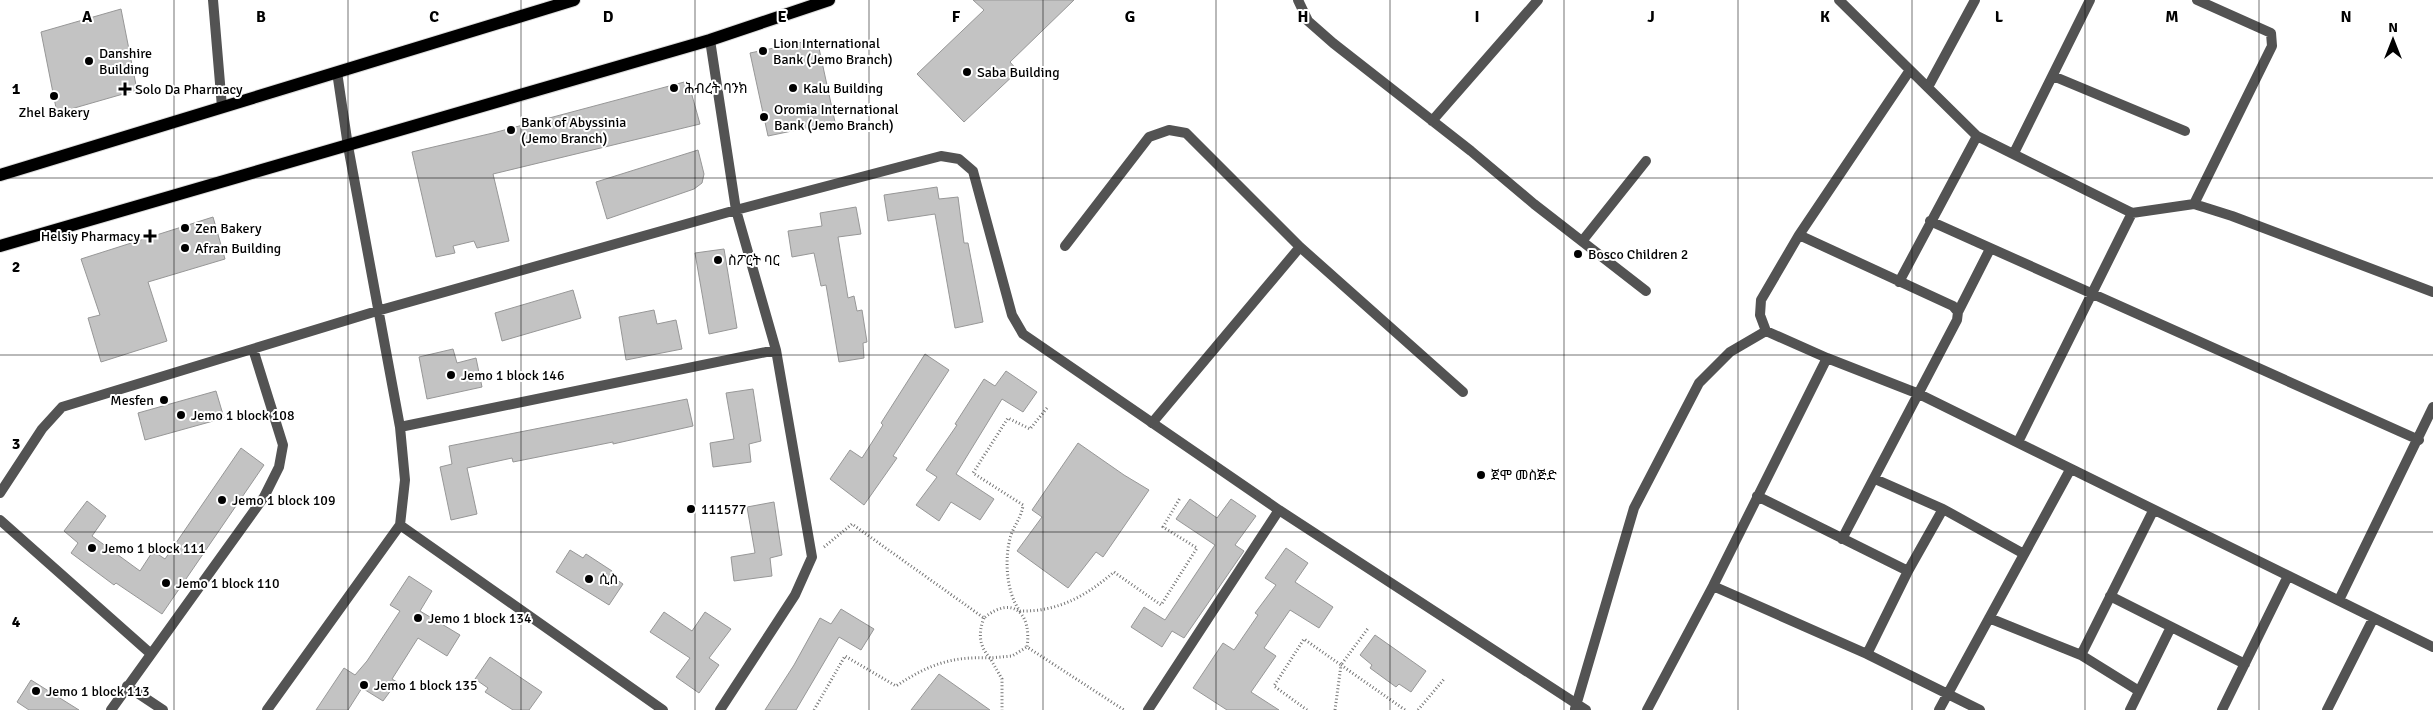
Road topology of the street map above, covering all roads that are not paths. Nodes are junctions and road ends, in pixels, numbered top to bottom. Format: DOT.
graph roads {
  1 [pos="213,0"];
  2 [pos="574,0"];
  3 [pos="829,0"];
  4 [pos="1298,0"];
  5 [pos="1538,0"];
  6 [pos="1840,0"];
  7 [pos="1975,0"];
  8 [pos="2090,0"];
  9 [pos="2197,0"];
  10 [pos="710,40"];
  11 [pos="1910,70"];
  12 [pos="337,72"];
  13 [pos="2053,76"];
  14 [pos="1928,87"];
  15 [pos="222,107"];
  16 [pos="1432,121"];
  17 [pos="2185,131"];
  18 [pos="1977,136"];
  19 [pos="348,146"];
  20 [pos="2014,153"];
  21 [pos="1646,161"];
  22 [pos="0,175"];
  23 [pos="2194,204"];
  24 [pos="736,210"];
  25 [pos="2132,213"];
  26 [pos="1930,221"];
  27 [pos="1799,236"];
  28 [pos="1583,240"];
  29 [pos="0,246"];
  30 [pos="1065,246"];
  31 [pos="1300,247"];
  32 [pos="1990,248"];
  33 [pos="1899,282"];
  34 [pos="1646,291"];
  35 [pos="2433,292"];
  36 [pos="2092,294"];
  37 [pos="377,311"];
  38 [pos="1958,312"];
  39 [pos="1766,331"];
  40 [pos="253,349"];
  41 [pos="776,350"];
  42 [pos="1827,358"];
  43 [pos="1463,392"];
  44 [pos="1919,394"];
  45 [pos="2433,407"];
  46 [pos="1152,423"];
  47 [pos="400,427"];
  48 [pos="2419,440"];
  49 [pos="2018,442"];
  50 [pos="2070,470"];
  51 [pos="1875,478"];
  52 [pos="0,493"];
  53 [pos="1757,496"];
  54 [pos="1943,509"];
  55 [pos="1279,510"];
  56 [pos="2153,510"];
  57 [pos="0,520"];
  58 [pos="400,525"];
  59 [pos="1842,539"];
  60 [pos="2024,554"];
  61 [pos="1908,571"];
  62 [pos="2288,576"];
  63 [pos="1714,586"];
  64 [pos="2110,596"];
  65 [pos="2339,600"];
  66 [pos="1989,618"];
  67 [pos="2373,619"];
  68 [pos="2171,627"];
  69 [pos="2433,647"];
  70 [pos="151,654"];
  71 [pos="1867,654"];
  72 [pos="2081,655"];
  73 [pos="2245,664"];
  74 [pos="128,686"];
  75 [pos="2139,691"];
  76 [pos="1948,694"];
  77 [pos="1580,708"];
  78 [pos="111,710"];
  79 [pos="163,710"];
  80 [pos="267,710"];
  81 [pos="663,710"];
  82 [pos="720,710"];
  83 [pos="1148,710"];
  84 [pos="1647,710"];
  85 [pos="1939,710"];
  86 [pos="1980,710"];
  87 [pos="2130,710"];
  88 [pos="2222,710"];
  89 [pos="2326,710"];
  1 -- 15 [label="street"];
  2 -- 12 [label="main road"];
  3 -- 10 [label="main road"];
  4 -- 16 [label="street"];
  5 -- 16 [label="street"];
  6 -- 11 [label="street"];
  7 -- 14 [label="street"];
  8 -- 13 [label="street"];
  9 -- 23 [label="street"];
  10 -- 19 [label="main road"];
  10 -- 24 [label="street"];
  11 -- 14 [label="street"];
  11 -- 27 [label="street"];
  12 -- 15 [label="main road"];
  12 -- 19 [label="street"];
  13 -- 17 [label="street"];
  13 -- 20 [label="street"];
  14 -- 18 [label="street"];
  15 -- 22 [label="main road"];
  16 -- 28 [label="street"];
  18 -- 20 [label="street"];
  18 -- 26 [label="street"];
  19 -- 29 [label="main road"];
  19 -- 37 [label="street"];
  20 -- 25 [label="street"];
  21 -- 28 [label="street"];
  23 -- 25 [label="street"];
  23 -- 35 [label="street"];
  24 -- 37 [label="street"];
  24 -- 41 [label="street"];
  24 -- 46 [label="street"];
  25 -- 36 [label="street"];
  26 -- 32 [label="street"];
  26 -- 33 [label="street"];
  27 -- 33 [label="street"];
  27 -- 39 [label="street"];
  28 -- 34 [label="street"];
  30 -- 31 [label="street"];
  31 -- 43 [label="street"];
  31 -- 46 [label="street"];
  32 -- 36 [label="street"];
  32 -- 38 [label="street"];
  33 -- 38 [label="street"];
  36 -- 48 [label="street"];
  36 -- 49 [label="street"];
  37 -- 40 [label="street"];
  37 -- 47 [label="street"];
  38 -- 44 [label="street"];
  39 -- 42 [label="street"];
  39 -- 77 [label="street"];
  40 -- 52 [label="street"];
  40 -- 70 [label="street"];
  41 -- 47 [label="street"];
  41 -- 82 [label="street"];
  42 -- 44 [label="street"];
  42 -- 53 [label="street"];
  44 -- 49 [label="street"];
  44 -- 51 [label="street"];
  45 -- 48 [label="street"];
  46 -- 55 [label="street"];
  47 -- 58 [label="street"];
  48 -- 65 [label="street"];
  49 -- 50 [label="street"];
  50 -- 56 [label="street"];
  50 -- 60 [label="street"];
  51 -- 54 [label="street"];
  51 -- 59 [label="street"];
  53 -- 59 [label="street"];
  53 -- 63 [label="street"];
  54 -- 60 [label="street"];
  54 -- 61 [label="street"];
  55 -- 77 [label="street"];
  55 -- 83 [label="street"];
  56 -- 62 [label="street"];
  56 -- 64 [label="street"];
  57 -- 70 [label="street"];
  58 -- 80 [label="street"];
  58 -- 81 [label="street"];
  59 -- 61 [label="street"];
  60 -- 66 [label="street"];
  61 -- 71 [label="street"];
  62 -- 65 [label="street"];
  62 -- 73 [label="street"];
  63 -- 71 [label="street"];
  63 -- 84 [label="street"];
  64 -- 68 [label="street"];
  64 -- 72 [label="street"];
  65 -- 67 [label="street"];
  66 -- 72 [label="street"];
  66 -- 76 [label="street"];
  67 -- 69 [label="street"];
  67 -- 89 [label="street"];
  68 -- 73 [label="street"];
  68 -- 75 [label="street"];
  70 -- 74 [label="street"];
  71 -- 76 [label="street"];
  72 -- 75 [label="street"];
  73 -- 88 [label="street"];
  74 -- 78 [label="street"];
  74 -- 79 [label="street"];
  75 -- 87 [label="street"];
  76 -- 85 [label="street"];
  76 -- 86 [label="street"];
}
